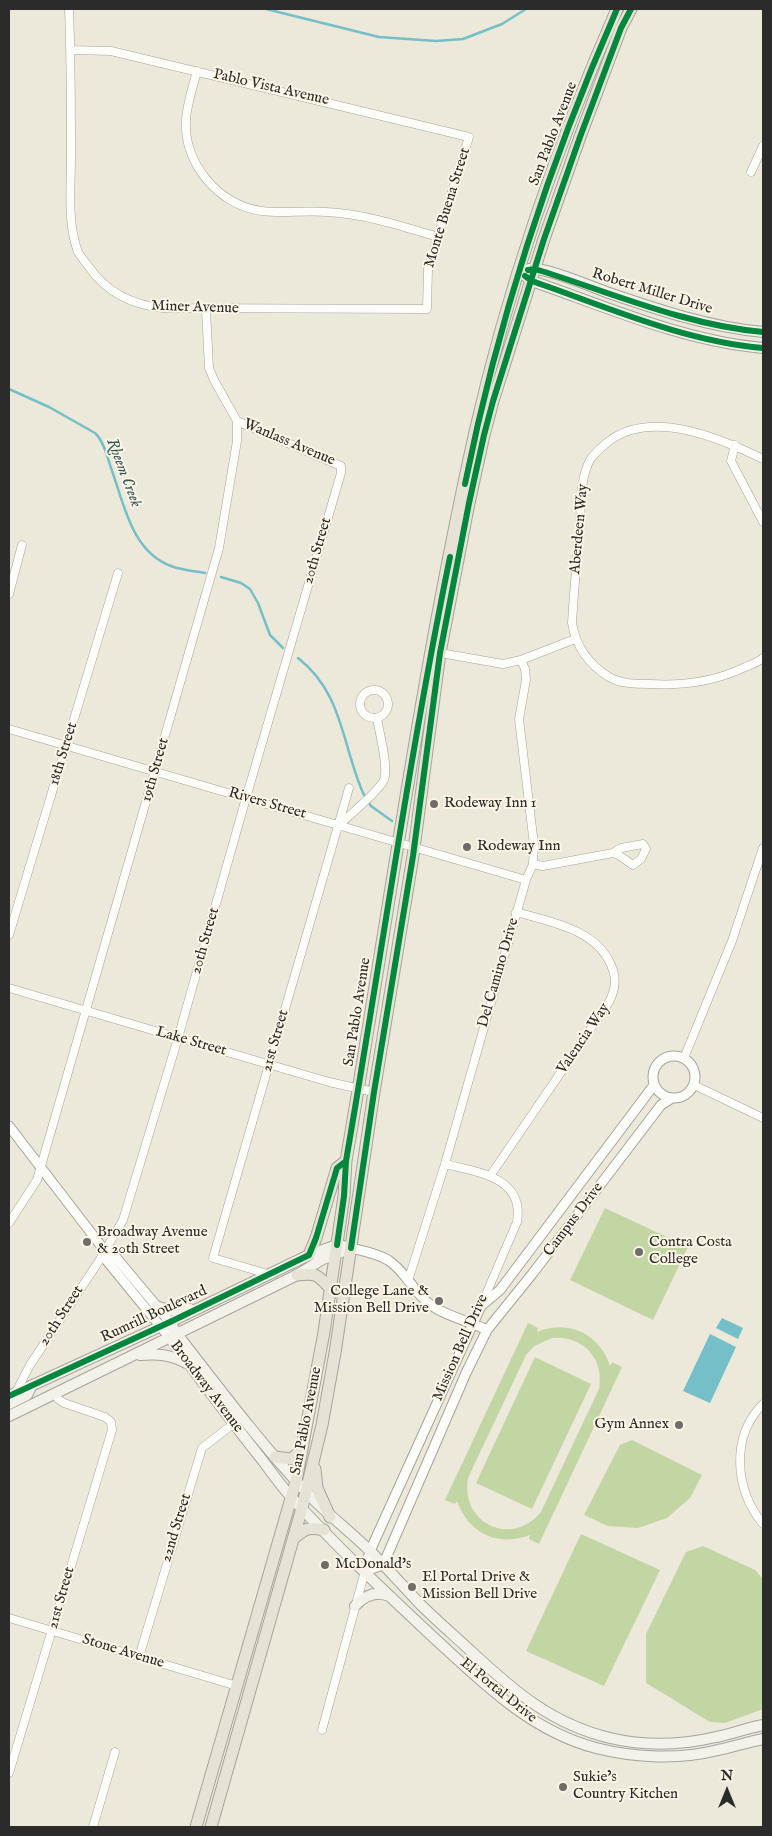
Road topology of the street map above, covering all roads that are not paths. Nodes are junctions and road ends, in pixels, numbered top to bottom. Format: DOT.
graph roads {
  1 [pos="69,9"];
  2 [pos="618,9"];
  3 [pos="630,9"];
  4 [pos="71,50"];
  5 [pos="197,71"];
  6 [pos="469,137"];
  7 [pos="763,146"];
  8 [pos="751,172"];
  9 [pos="438,237"];
  10 [pos="535,269"];
  11 [pos="519,271"];
  12 [pos="532,281"];
  13 [pos="206,310"];
  14 [pos="427,310"];
  15 [pos="763,332"];
  16 [pos="763,348"];
  17 [pos="236,421"];
  18 [pos="735,445"];
  19 [pos="763,459"];
  20 [pos="341,466"];
  21 [pos="763,522"];
  22 [pos="22,545"];
  23 [pos="118,573"];
  24 [pos="9,594"];
  25 [pos="575,640"];
  26 [pos="440,654"];
  27 [pos="763,658"];
  28 [pos="521,660"];
  29 [pos="377,718"];
  30 [pos="9,729"];
  31 [pos="66,746"];
  32 [pos="156,772"];
  33 [pos="348,788"];
  34 [pos="246,798"];
  35 [pos="339,825"];
  36 [pos="397,842"];
  37 [pos="414,847"];
  38 [pos="763,848"];
  39 [pos="613,854"];
  40 [pos="533,864"];
  41 [pos="526,880"];
  42 [pos="516,912"];
  43 [pos="9,935"];
  44 [pos="9,988"];
  45 [pos="86,1011"];
  46 [pos="178,1038"];
  47 [pos="684,1058"];
  48 [pos="269,1065"];
  49 [pos="654,1085"];
  50 [pos="694,1085"];
  51 [pos="358,1089"];
  52 [pos="374,1092"];
  53 [pos="672,1098"];
  54 [pos="763,1118"];
  55 [pos="9,1126"];
  56 [pos="346,1161"];
  57 [pos="445,1164"];
  58 [pos="40,1166"];
  59 [pos="490,1176"];
  60 [pos="9,1223"];
  61 [pos="351,1248"];
  62 [pos="336,1250"];
  63 [pos="105,1251"];
  64 [pos="309,1255"];
  65 [pos="268,1274"];
  66 [pos="297,1275"];
  67 [pos="408,1281"];
  68 [pos="330,1288"];
  69 [pos="156,1306"];
  70 [pos="481,1306"];
  71 [pos="199,1308"];
  72 [pos="472,1322"];
  73 [pos="165,1324"];
  74 [pos="487,1330"];
  75 [pos="173,1336"];
  76 [pos="132,1356"];
  77 [pos="189,1364"];
  78 [pos="32,1385"];
  79 [pos="56,1393"];
  80 [pos="13,1394"];
  81 [pos="9,1404"];
  82 [pos="763,1404"];
  83 [pos="9,1416"];
  84 [pos="243,1418"];
  85 [pos="233,1425"];
  86 [pos="302,1450"];
  87 [pos="315,1454"];
  88 [pos="275,1457"];
  89 [pos="296,1481"];
  90 [pos="306,1492"];
  91 [pos="291,1497"];
  92 [pos="302,1508"];
  93 [pos="330,1517"];
  94 [pos="763,1524"];
  95 [pos="324,1530"];
  96 [pos="294,1538"];
  97 [pos="370,1551"];
  98 [pos="383,1565"];
  99 [pos="365,1571"];
  100 [pos="394,1599"];
  101 [pos="355,1606"];
  102 [pos="9,1618"];
  103 [pos="254,1626"];
  104 [pos="53,1630"];
  105 [pos="139,1658"];
  106 [pos="256,1674"];
  107 [pos="237,1686"];
  108 [pos="763,1725"];
  109 [pos="241,1726"];
  110 [pos="322,1730"];
  111 [pos="763,1739"];
  112 [pos="115,1752"];
  113 [pos="9,1773"];
  114 [pos="93,1827"];
  115 [pos="196,1827"];
  116 [pos="211,1827"];
  1 -- 4 [label="street, Miner Avenue"];
  2 -- 11 [label="main road, San Pablo Avenue"];
  3 -- 10 [label="main road, San Pablo Avenue"];
  4 -- 5 [label="street, Pablo Vista Avenue"];
  4 -- 13 [label="street, Miner Avenue"];
  5 -- 6 [label="street, Pablo Vista Avenue"];
  5 -- 9 [label="street"];
  6 -- 9 [label="street, Monte Buena Street"];
  7 -- 8 [label="street"];
  9 -- 14 [label="street, Monte Buena Street"];
  10 -- 11 [label="main road"];
  10 -- 12 [label="main road, San Pablo Avenue"];
  10 -- 15 [label="main road, Robert Miller Drive"];
  11 -- 12 [label="main road"];
  11 -- 36 [label="main road, San Pablo Avenue"];
  12 -- 16 [label="main road, Robert Miller Drive"];
  12 -- 26 [label="main road, San Pablo Avenue"];
  13 -- 14 [label="street, Miner Avenue"];
  13 -- 17 [label="street, 19th Street"];
  17 -- 20 [label="street, Wanlass Avenue"];
  17 -- 32 [label="street, 19th Street"];
  18 -- 19 [label="street, Aberdeen Way"];
  18 -- 21 [label="street"];
  18 -- 25 [label="street, Aberdeen Way"];
  20 -- 34 [label="street, 20th Street"];
  22 -- 24 [label="street"];
  23 -- 31 [label="street, 18th Street"];
  25 -- 27 [label="street"];
  25 -- 28 [label="street"];
  26 -- 28 [label="street"];
  26 -- 37 [label="main road, San Pablo Avenue"];
  28 -- 40 [label="street, Del Camino Drive"];
  29 -- 35 [label="street"];
  30 -- 31 [label="street, Rivers Street"];
  31 -- 32 [label="street, Rivers Street"];
  31 -- 43 [label="street, 18th Street"];
  32 -- 34 [label="street, Rivers Street"];
  32 -- 45 [label="street, 19th Street"];
  33 -- 35 [label="street, 21st Street"];
  34 -- 35 [label="street, Rivers Street"];
  34 -- 46 [label="street, 20th Street"];
  35 -- 36 [label="street, Rivers Street"];
  35 -- 48 [label="street, 21st Street"];
  36 -- 37 [label="street, Rivers Street"];
  36 -- 51 [label="main road, San Pablo Avenue"];
  37 -- 41 [label="street, Rivers Street"];
  37 -- 52 [label="main road, San Pablo Avenue"];
  38 -- 47 [label="street"];
  39 -- 40 [label="street"];
  40 -- 41 [label="street, Del Camino Drive"];
  41 -- 42 [label="street, Del Camino Drive"];
  42 -- 57 [label="street, Del Camino Drive"];
  42 -- 59 [label="street, Valencia Way"];
  44 -- 45 [label="street, Lake Street"];
  45 -- 46 [label="street, Lake Street"];
  45 -- 58 [label="street, 19th Street"];
  46 -- 48 [label="street, Lake Street"];
  46 -- 63 [label="street, 20th Street"];
  47 -- 49 [label="street"];
  47 -- 50 [label="street"];
  48 -- 51 [label="street, Lake Street"];
  48 -- 65 [label="street, 21st Street"];
  49 -- 53 [label="street"];
  49 -- 70 [label="street, Campus Drive"];
  50 -- 53 [label="street"];
  50 -- 54 [label="street"];
  51 -- 52 [label="street, Lake Street"];
  51 -- 56 [label="main road, San Pablo Avenue"];
  52 -- 61 [label="main road, San Pablo Avenue"];
  53 -- 74 [label="street, Campus Drive"];
  55 -- 58 [label="street, Broadway Avenue"];
  56 -- 62 [label="main road, San Pablo Avenue"];
  56 -- 64 [label="main road"];
  57 -- 59 [label="street, Mission Bell Drive"];
  57 -- 67 [label="street, Del Camino Drive"];
  58 -- 60 [label="street, 19th Street"];
  58 -- 63 [label="street, Broadway Avenue"];
  59 -- 70 [label="street, Mission Bell Drive"];
  61 -- 62 [label="main road, Rumrill Boulevard"];
  61 -- 67 [label="street"];
  61 -- 87 [label="main road, San Pablo Avenue"];
  62 -- 64 [label="main road, Rumrill Boulevard"];
  62 -- 66 [label="main road, Rumrill Boulevard"];
  62 -- 68 [label="main road, San Pablo Avenue"];
  63 -- 69 [label="street, Broadway Avenue"];
  63 -- 73 [label="street, Broadway Avenue"];
  63 -- 80 [label="street, 20th Street"];
  64 -- 65 [label="main road, Rumrill Boulevard"];
  65 -- 71 [label="main road, Rumrill Boulevard"];
  66 -- 68 [label="main road"];
  66 -- 75 [label="main road, Rumrill Boulevard"];
  67 -- 72 [label="street"];
  68 -- 86 [label="main road, San Pablo Avenue"];
  69 -- 71 [label="main road"];
  69 -- 73 [label="street, Broadway Avenue"];
  70 -- 72 [label="street, Mission Bell Drive"];
  71 -- 73 [label="main road, Rumrill Boulevard"];
  72 -- 74 [label="street"];
  72 -- 97 [label="street, Mission Bell Drive"];
  73 -- 75 [label="main road, Broadway Avenue"];
  73 -- 78 [label="main road, Rumrill Boulevard"];
  74 -- 98 [label="street, Mission Bell Drive"];
  75 -- 76 [label="main road, Rumrill Boulevard"];
  75 -- 77 [label="main road, Broadway Avenue"];
  75 -- 84 [label="main road, Broadway Avenue"];
  76 -- 77 [label="main road"];
  76 -- 79 [label="main road, Rumrill Boulevard"];
  77 -- 85 [label="main road, Broadway Avenue"];
  78 -- 80 [label="main road, Rumrill Boulevard"];
  78 -- 81 [label="main road"];
  79 -- 83 [label="main road, Rumrill Boulevard"];
  79 -- 104 [label="street, 21st Street"];
  82 -- 94 [label="street"];
  84 -- 85 [label="street, 22nd Street"];
  84 -- 88 [label="main road, Broadway Avenue"];
  85 -- 91 [label="main road, Broadway Avenue"];
  85 -- 105 [label="street, 22nd Street"];
  86 -- 88 [label="main road"];
  86 -- 89 [label="main road, San Pablo Avenue"];
  87 -- 90 [label="main road, San Pablo Avenue"];
  87 -- 93 [label="main road"];
  88 -- 89 [label="main road, Broadway Avenue"];
  89 -- 90 [label="main road, El Portal Drive"];
  89 -- 91 [label="main road, San Pablo Avenue"];
  90 -- 92 [label="main road, San Pablo Avenue"];
  90 -- 93 [label="main road, El Portal Drive"];
  91 -- 92 [label="main road, El Portal Drive"];
  91 -- 103 [label="main road, San Pablo Avenue"];
  92 -- 95 [label="main road, El Portal Drive"];
  92 -- 96 [label="main road, San Pablo Avenue"];
  93 -- 97 [label="main road, El Portal Drive"];
  95 -- 96 [label="main road"];
  95 -- 99 [label="main road, El Portal Drive"];
  96 -- 106 [label="main road, San Pablo Avenue"];
  97 -- 98 [label="main road, El Portal Drive"];
  97 -- 99 [label="street, Mission Bell Drive"];
  98 -- 99 [label="street"];
  98 -- 108 [label="main road, El Portal Drive"];
  99 -- 100 [label="main road, El Portal Drive"];
  99 -- 101 [label="street, Mission Bell Drive"];
  100 -- 101 [label="main road"];
  100 -- 111 [label="main road, El Portal Drive"];
  101 -- 110 [label="street, Mission Bell Drive"];
  102 -- 104 [label="street, Stone Avenue"];
  103 -- 106 [label="main road"];
  103 -- 107 [label="main road, San Pablo Avenue"];
  104 -- 105 [label="street, Stone Avenue"];
  104 -- 113 [label="street, 21st Street"];
  105 -- 107 [label="street, Stone Avenue"];
  106 -- 109 [label="main road, San Pablo Avenue"];
  107 -- 109 [label="main road"];
  107 -- 115 [label="main road, San Pablo Avenue"];
  109 -- 116 [label="main road, San Pablo Avenue"];
  112 -- 114 [label="street"];
}
